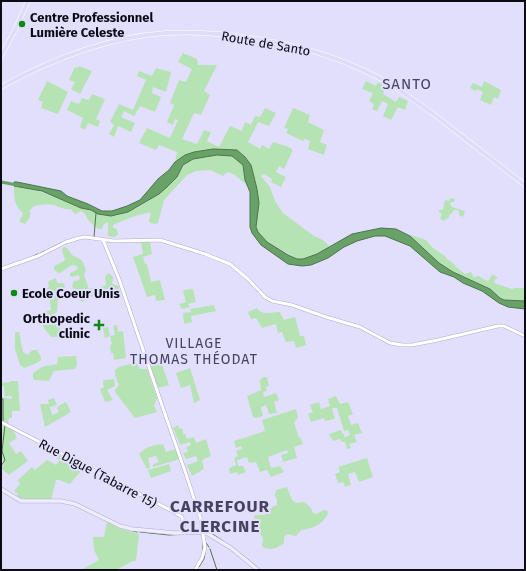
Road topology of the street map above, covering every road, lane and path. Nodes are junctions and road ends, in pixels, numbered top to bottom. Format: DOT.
graph roads {
  1 [pos="26,1"];
  2 [pos="1,56"];
  3 [pos="1,87"];
  4 [pos="525,185"];
  5 [pos="103,240"];
  6 [pos="1,269"];
  7 [pos="525,336"];
  8 [pos="2,422"];
  9 [pos="1,490"];
  10 [pos="202,532"];
  11 [pos="185,533"];
  12 [pos="195,570"];
  13 [pos="258,570"];
  1 -- 2 [label="main road"];
  3 -- 4 [label="main road, Route de Santo"];
  5 -- 6 [label="street"];
  5 -- 7 [label="street"];
  5 -- 10 [label="street"];
  8 -- 11 [label="street, Rue Digue (Tabarre 15)"];
  9 -- 11 [label="main road"];
  10 -- 11 [label="main road"];
  10 -- 12 [label="street"];
  10 -- 13 [label="main road"];
}
